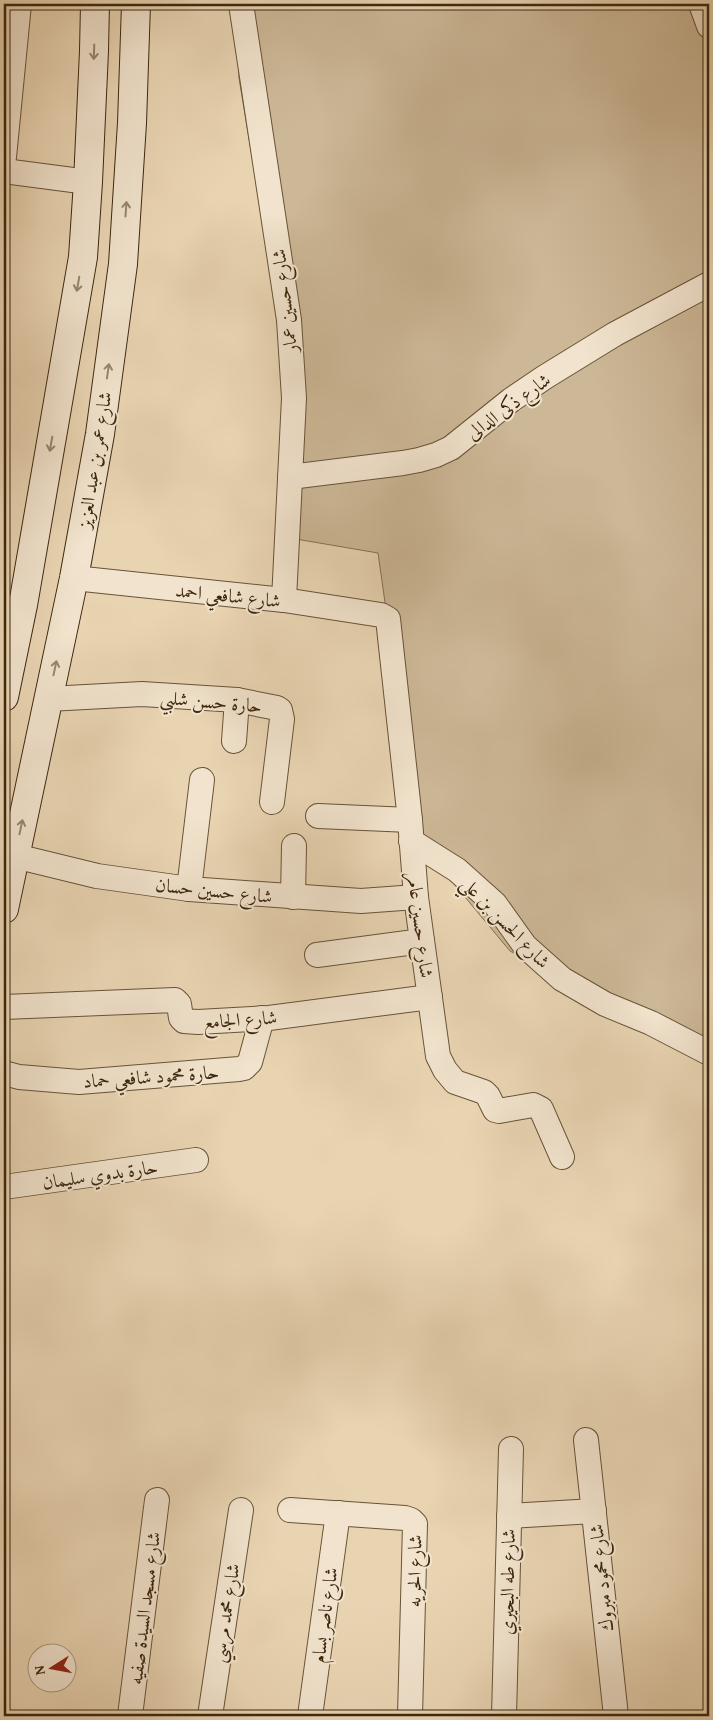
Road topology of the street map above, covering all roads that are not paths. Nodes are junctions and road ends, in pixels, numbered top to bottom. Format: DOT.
graph roads {
  1 [pos="19,4"];
  2 [pos="95,4"];
  3 [pos="136,4"];
  4 [pos="241,4"];
  5 [pos="701,4"];
  6 [pos="709,26"];
  7 [pos="4,157"];
  8 [pos="4,171"];
  9 [pos="88,182"];
  10 [pos="83,257"];
  11 [pos="123,264"];
  12 [pos="709,284"];
  13 [pos="290,477"];
  14 [pos="74,578"];
  15 [pos="284,600"];
  16 [pos="13,603"];
  17 [pos="381,615"];
  18 [pos="4,696"];
  19 [pos="48,699"];
  20 [pos="237,700"];
  21 [pos="234,741"];
  22 [pos="202,780"];
  23 [pos="272,802"];
  24 [pos="318,816"];
  25 [pos="411,830"];
  26 [pos="294,846"];
  27 [pos="15,856"];
  28 [pos="188,889"];
  29 [pos="293,897"];
  30 [pos="416,897"];
  31 [pos="4,909"];
  32 [pos="422,942"];
  33 [pos="317,955"];
  34 [pos="430,997"];
  35 [pos="4,1007"];
  36 [pos="262,1018"];
  37 [pos="709,1053"];
  38 [pos="4,1073"];
  39 [pos="562,1157"];
  40 [pos="196,1160"];
  41 [pos="4,1188"];
  42 [pos="586,1440"];
  43 [pos="511,1449"];
  44 [pos="157,1500"];
  45 [pos="241,1510"];
  46 [pos="290,1510"];
  47 [pos="594,1511"];
  48 [pos="338,1514"];
  49 [pos="509,1516"];
  50 [pos="130,1716"];
  51 [pos="210,1716"];
  52 [pos="310,1716"];
  53 [pos="410,1716"];
  54 [pos="504,1716"];
  55 [pos="616,1716"];
  1 -- 7 [label="street"];
  2 -- 9 [label="main road, one-way"];
  11 -- 3 [label="main road, شارع عمر بن عبد العزيز, one-way"];
  4 -- 13 [label="street, شارع حسين عمار"];
  5 -- 6 [label="street"];
  8 -- 9 [label="street"];
  9 -- 10 [label="main road"];
  10 -- 11 [label="main road"];
  10 -- 16 [label="main road, one-way"];
  14 -- 11 [label="main road, شارع عمر بن عبد العزيز, one-way"];
  12 -- 13 [label="street, شارع ذكى الدالى"];
  13 -- 15 [label="street, شارع حسين عمار"];
  14 -- 15 [label="street, شارع شافعي احمد"];
  19 -- 14 [label="main road, شارع عمر بن عبد العزيز, one-way"];
  15 -- 17 [label="street, شارع شافعي احمد"];
  16 -- 18 [label="main road"];
  17 -- 25 [label="street, شارع حسين عامر"];
  19 -- 20 [label="street, حارة حسن شلبي"];
  27 -- 19 [label="main road, شارع عمر بن عبد العزيز, one-way"];
  20 -- 21 [label="street"];
  20 -- 23 [label="street, حارة حسن شلبي"];
  22 -- 28 [label="street"];
  24 -- 25 [label="street"];
  25 -- 30 [label="street, شارع حسين عامر"];
  25 -- 37 [label="street, شارع الحسن بن علي"];
  26 -- 29 [label="street"];
  27 -- 28 [label="street, شارع حسين حسان"];
  27 -- 31 [label="main road, شارع عمر بن عبد العزيز"];
  28 -- 29 [label="street, شارع حسين حسان"];
  29 -- 30 [label="street, شارع حسين حسان"];
  30 -- 32 [label="street, شارع حسين عامر"];
  32 -- 33 [label="street"];
  32 -- 34 [label="street, شارع حسين عامر"];
  34 -- 36 [label="street, شارع الجامع"];
  34 -- 39 [label="street, شارع حسين عامر"];
  35 -- 36 [label="street, شارع الجامع"];
  36 -- 38 [label="street, حارة محمود شافعي حماد"];
  40 -- 41 [label="street, حارة بدوي سليمان"];
  42 -- 47 [label="street, شارع محمود مبروك"];
  43 -- 49 [label="street, شارع طه البحيري"];
  44 -- 50 [label="street, شارع مسجد السيدة صفيه"];
  45 -- 51 [label="street, شارع محمد مرسي"];
  46 -- 48 [label="street, شارع الحريه"];
  47 -- 49 [label="street"];
  47 -- 55 [label="street, شارع محمود مبروك"];
  48 -- 52 [label="street, شارع ناصر بسام"];
  48 -- 53 [label="street, شارع الحريه"];
  49 -- 54 [label="street, شارع طه البحيري"];
}
